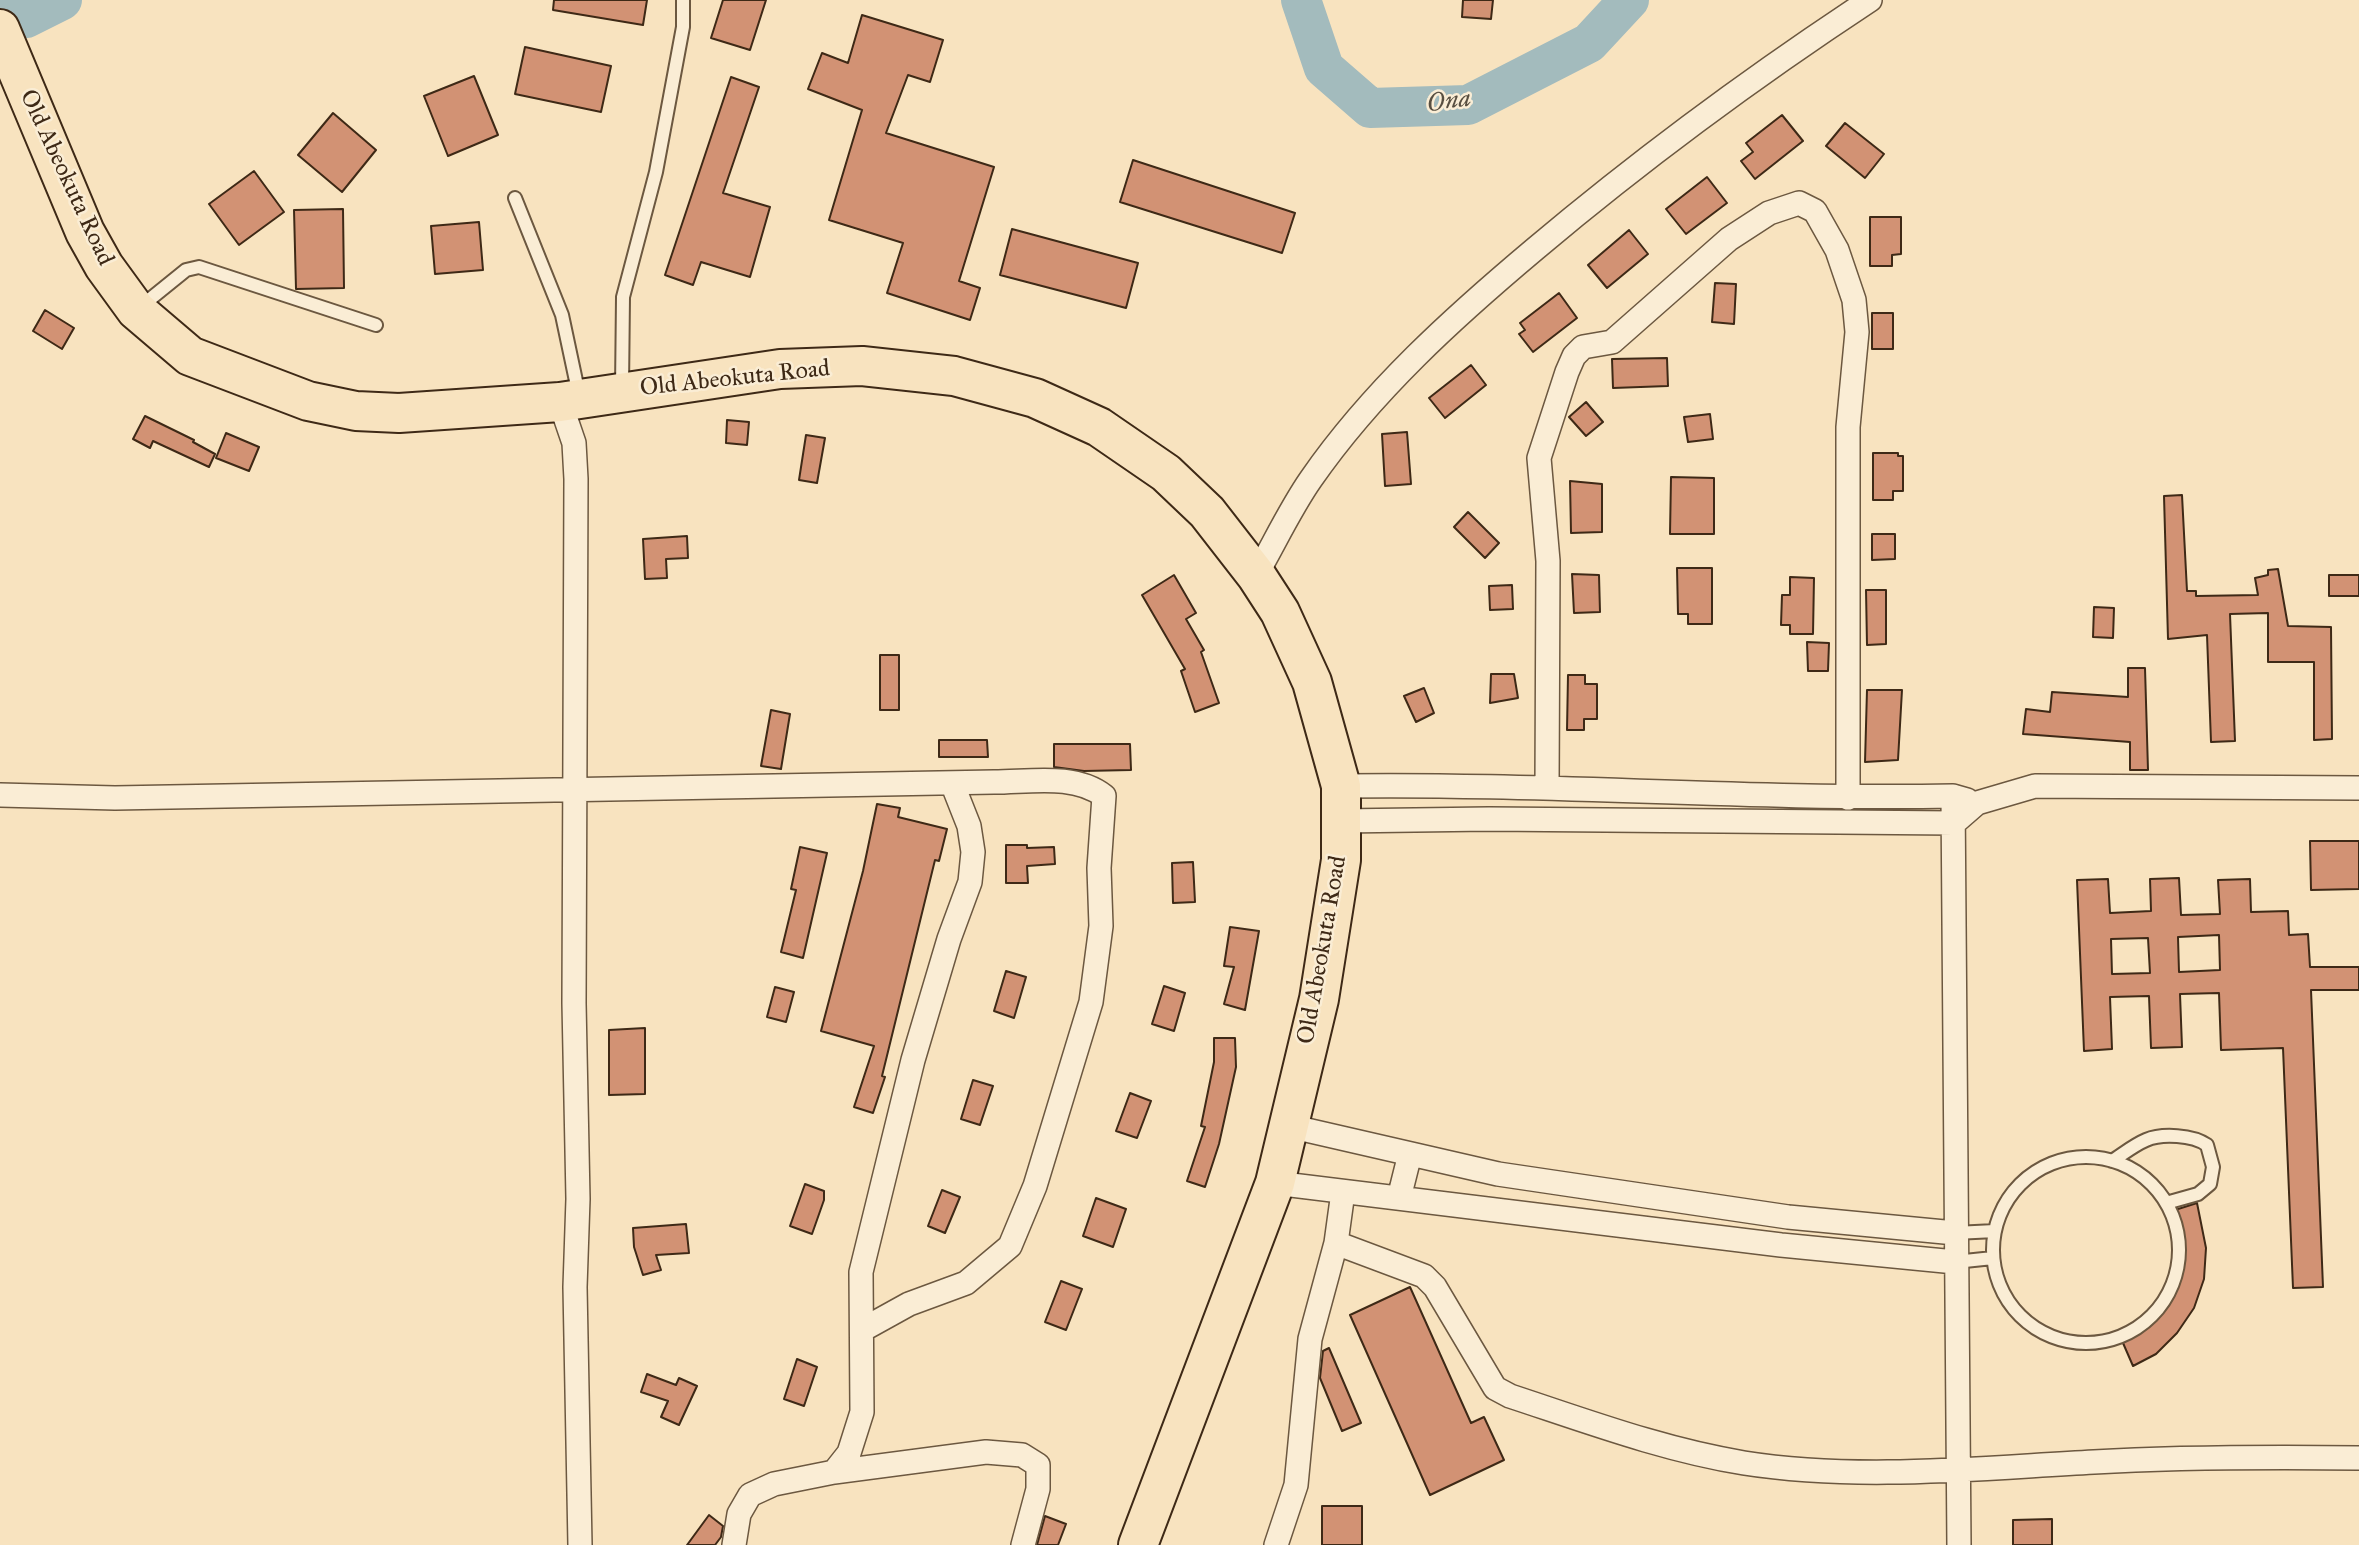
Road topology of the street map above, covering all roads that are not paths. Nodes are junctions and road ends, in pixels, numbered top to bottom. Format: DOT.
graph roads {
  1 [pos="684,0"];
  2 [pos="1870,0"];
  3 [pos="0,29"];
  4 [pos="515,198"];
  5 [pos="136,310"];
  6 [pos="376,325"];
  7 [pos="622,392"];
  8 [pos="570,400"];
  9 [pos="1256,575"];
  10 [pos="952,783"];
  11 [pos="1547,788"];
  12 [pos="2359,788"];
  13 [pos="574,791"];
  14 [pos="0,795"];
  15 [pos="1953,796"];
  16 [pos="1848,798"];
  17 [pos="1977,803"];
  18 [pos="1341,804"];
  19 [pos="1954,823"];
  20 [pos="1289,1126"];
  21 [pos="1410,1154"];
  22 [pos="2112,1161"];
  23 [pos="1464,1166"];
  24 [pos="1275,1183"];
  25 [pos="1343,1192"];
  26 [pos="1399,1198"];
  27 [pos="2166,1203"];
  28 [pos="1455,1205"];
  29 [pos="1995,1231"];
  30 [pos="1955,1233"];
  31 [pos="1336,1243"];
  32 [pos="1993,1258"];
  33 [pos="1955,1262"];
  34 [pos="862,1330"];
  35 [pos="2359,1458"];
  36 [pos="1960,1469"];
  37 [pos="834,1472"];
  38 [pos="580,1545"];
  39 [pos="734,1545"];
  40 [pos="1023,1545"];
  41 [pos="1138,1545"];
  42 [pos="1276,1545"];
  43 [pos="1959,1545"];
  1 -- 7 [label="lane"];
  2 -- 9 [label="street"];
  3 -- 5 [label="highway, Old Abeokuta Road"];
  4 -- 8 [label="lane"];
  5 -- 6 [label="lane"];
  5 -- 8 [label="highway, Old Abeokuta Road"];
  7 -- 8 [label="highway, Old Abeokuta Road"];
  7 -- 9 [label="highway, Old Abeokuta Road"];
  8 -- 13 [label="street"];
  9 -- 18 [label="highway, Old Abeokuta Road"];
  10 -- 13 [label="street"];
  10 -- 34 [label="street"];
  10 -- 34 [label="street"];
  11 -- 16 [label="street"];
  11 -- 16 [label="street"];
  11 -- 18 [label="street"];
  12 -- 17 [label="street"];
  13 -- 14 [label="street"];
  13 -- 38 [label="street"];
  15 -- 16 [label="street"];
  15 -- 17 [label="street"];
  15 -- 19 [label="street"];
  17 -- 19 [label="street"];
  18 -- 19 [label="street"];
  18 -- 20 [label="highway, Old Abeokuta Road"];
  19 -- 30 [label="street"];
  20 -- 21 [label="street"];
  20 -- 24 [label="highway, Old Abeokuta Road"];
  21 -- 23 [label="street"];
  21 -- 26 [label="street"];
  22 -- 27 [label="lane"];
  22 -- 27 [label="lane"];
  22 -- 29 [label="lane"];
  23 -- 28 [label="street"];
  23 -- 30 [label="street"];
  24 -- 25 [label="street"];
  24 -- 41 [label="highway, Old Abeokuta Road"];
  25 -- 26 [label="street"];
  25 -- 31 [label="street"];
  26 -- 28 [label="street"];
  27 -- 32 [label="lane"];
  28 -- 33 [label="street"];
  29 -- 30 [label="lane"];
  29 -- 32 [label="lane"];
  30 -- 33 [label="street"];
  31 -- 36 [label="street"];
  31 -- 42 [label="street"];
  32 -- 33 [label="lane"];
  33 -- 36 [label="street"];
  34 -- 37 [label="street"];
  35 -- 36 [label="street"];
  36 -- 43 [label="street"];
  37 -- 39 [label="street"];
  37 -- 40 [label="street"];
}
